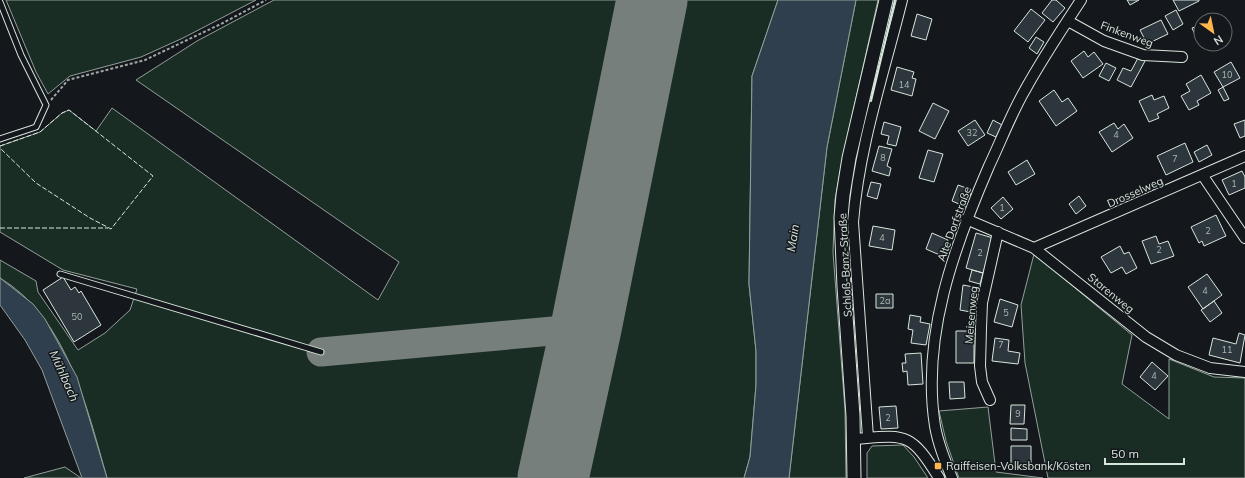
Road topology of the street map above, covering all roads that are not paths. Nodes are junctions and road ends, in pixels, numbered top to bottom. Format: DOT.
graph roads {
  1 [pos="886,0"];
  2 [pos="902,0"];
  3 [pos="1081,0"];
  4 [pos="0,2"];
  5 [pos="1068,21"];
  6 [pos="1182,57"];
  7 [pos="0,139"];
  8 [pos="1245,156"];
  9 [pos="1203,176"];
  10 [pos="966,219"];
  11 [pos="998,232"];
  12 [pos="1245,238"];
  13 [pos="1034,248"];
  14 [pos="60,274"];
  15 [pos="321,352"];
  16 [pos="1245,372"];
  17 [pos="990,400"];
  18 [pos="868,438"];
  19 [pos="854,439"];
  20 [pos="854,478"];
  21 [pos="939,478"];
  22 [pos="952,478"];
  1 -- 19 [label="street"];
  2 -- 18 [label="street, Schloß-Banz-Straße"];
  3 -- 5 [label="street, Alte Dorfstraße"];
  4 -- 7 [label="lane"];
  5 -- 6 [label="street, Finkenweg"];
  5 -- 10 [label="street, Alte Dorfstraße"];
  8 -- 9 [label="street, Drosselweg"];
  9 -- 12 [label="street"];
  9 -- 13 [label="street, Drosselweg"];
  10 -- 11 [label="street, Starenweg"];
  10 -- 22 [label="street, Alte Dorfstraße"];
  11 -- 13 [label="street, Starenweg"];
  11 -- 17 [label="street, Meisenweg"];
  13 -- 16 [label="street, Starenweg"];
  14 -- 15 [label="lane"];
  18 -- 19 [label="street"];
  18 -- 21 [label="street"];
  19 -- 20 [label="street"];
}
